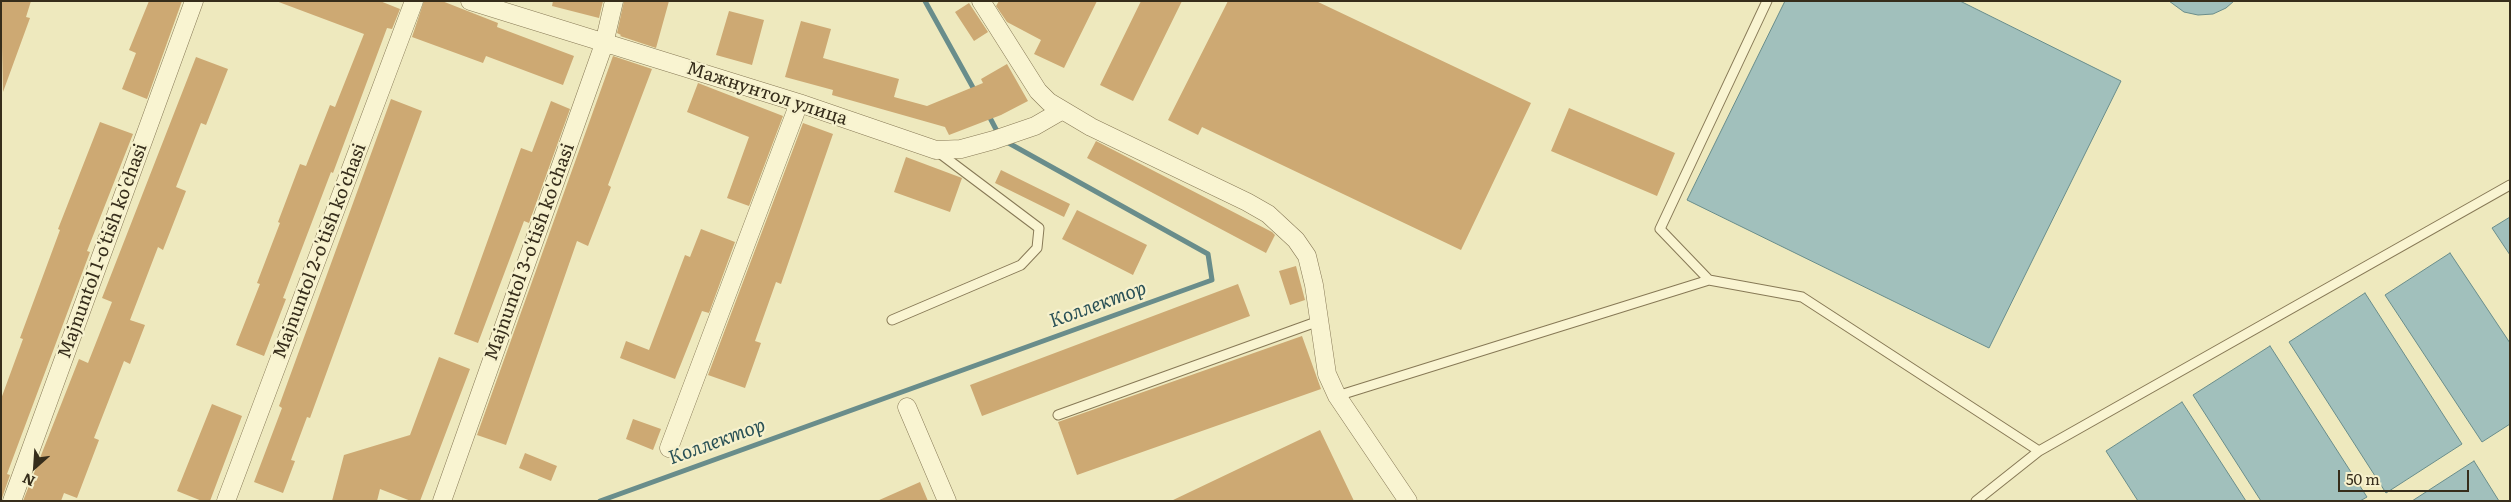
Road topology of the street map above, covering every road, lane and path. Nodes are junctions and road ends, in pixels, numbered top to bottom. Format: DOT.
graph roads {
  1 [pos="194,1"];
  2 [pos="414,1"];
  3 [pos="470,1"];
  4 [pos="614,1"];
  5 [pos="981,1"];
  6 [pos="1767,1"];
  7 [pos="604,44"];
  8 [pos="799,103"];
  9 [pos="1062,111"];
  10 [pos="936,150"];
  11 [pos="2510,185"];
  12 [pos="1709,280"];
  13 [pos="892,320"];
  14 [pos="1319,321"];
  15 [pos="1337,396"];
  16 [pos="907,407"];
  17 [pos="1058,415"];
  18 [pos="669,448"];
  19 [pos="2039,451"];
  20 [pos="12,501"];
  21 [pos="226,501"];
  22 [pos="442,501"];
  23 [pos="947,501"];
  24 [pos="1408,501"];
  25 [pos="1976,501"];
  1 -- 20 [label="street, Majnuntol 1-o'tish ko'chasi"];
  2 -- 21 [label="street, Majnuntol 2-o'tish ko'chasi"];
  3 -- 7 [label="street, Мажнунтол улица"];
  4 -- 7 [label="street, Majnuntol 3-o'tish ko'chasi"];
  5 -- 9 [label="street"];
  6 -- 12 [label="lane"];
  7 -- 8 [label="street, Мажнунтол улица"];
  7 -- 22 [label="street, Majnuntol 3-o'tish ko'chasi"];
  8 -- 10 [label="street, Мажнунтол улица"];
  8 -- 18 [label="street"];
  9 -- 10 [label="street, Мажнунтол улица"];
  9 -- 14 [label="street"];
  10 -- 13 [label="lane"];
  11 -- 19 [label="lane"];
  12 -- 15 [label="lane"];
  12 -- 19 [label="lane"];
  14 -- 15 [label="street"];
  14 -- 17 [label="lane"];
  15 -- 24 [label="street"];
  16 -- 23 [label="street"];
  19 -- 25 [label="lane"];
}
